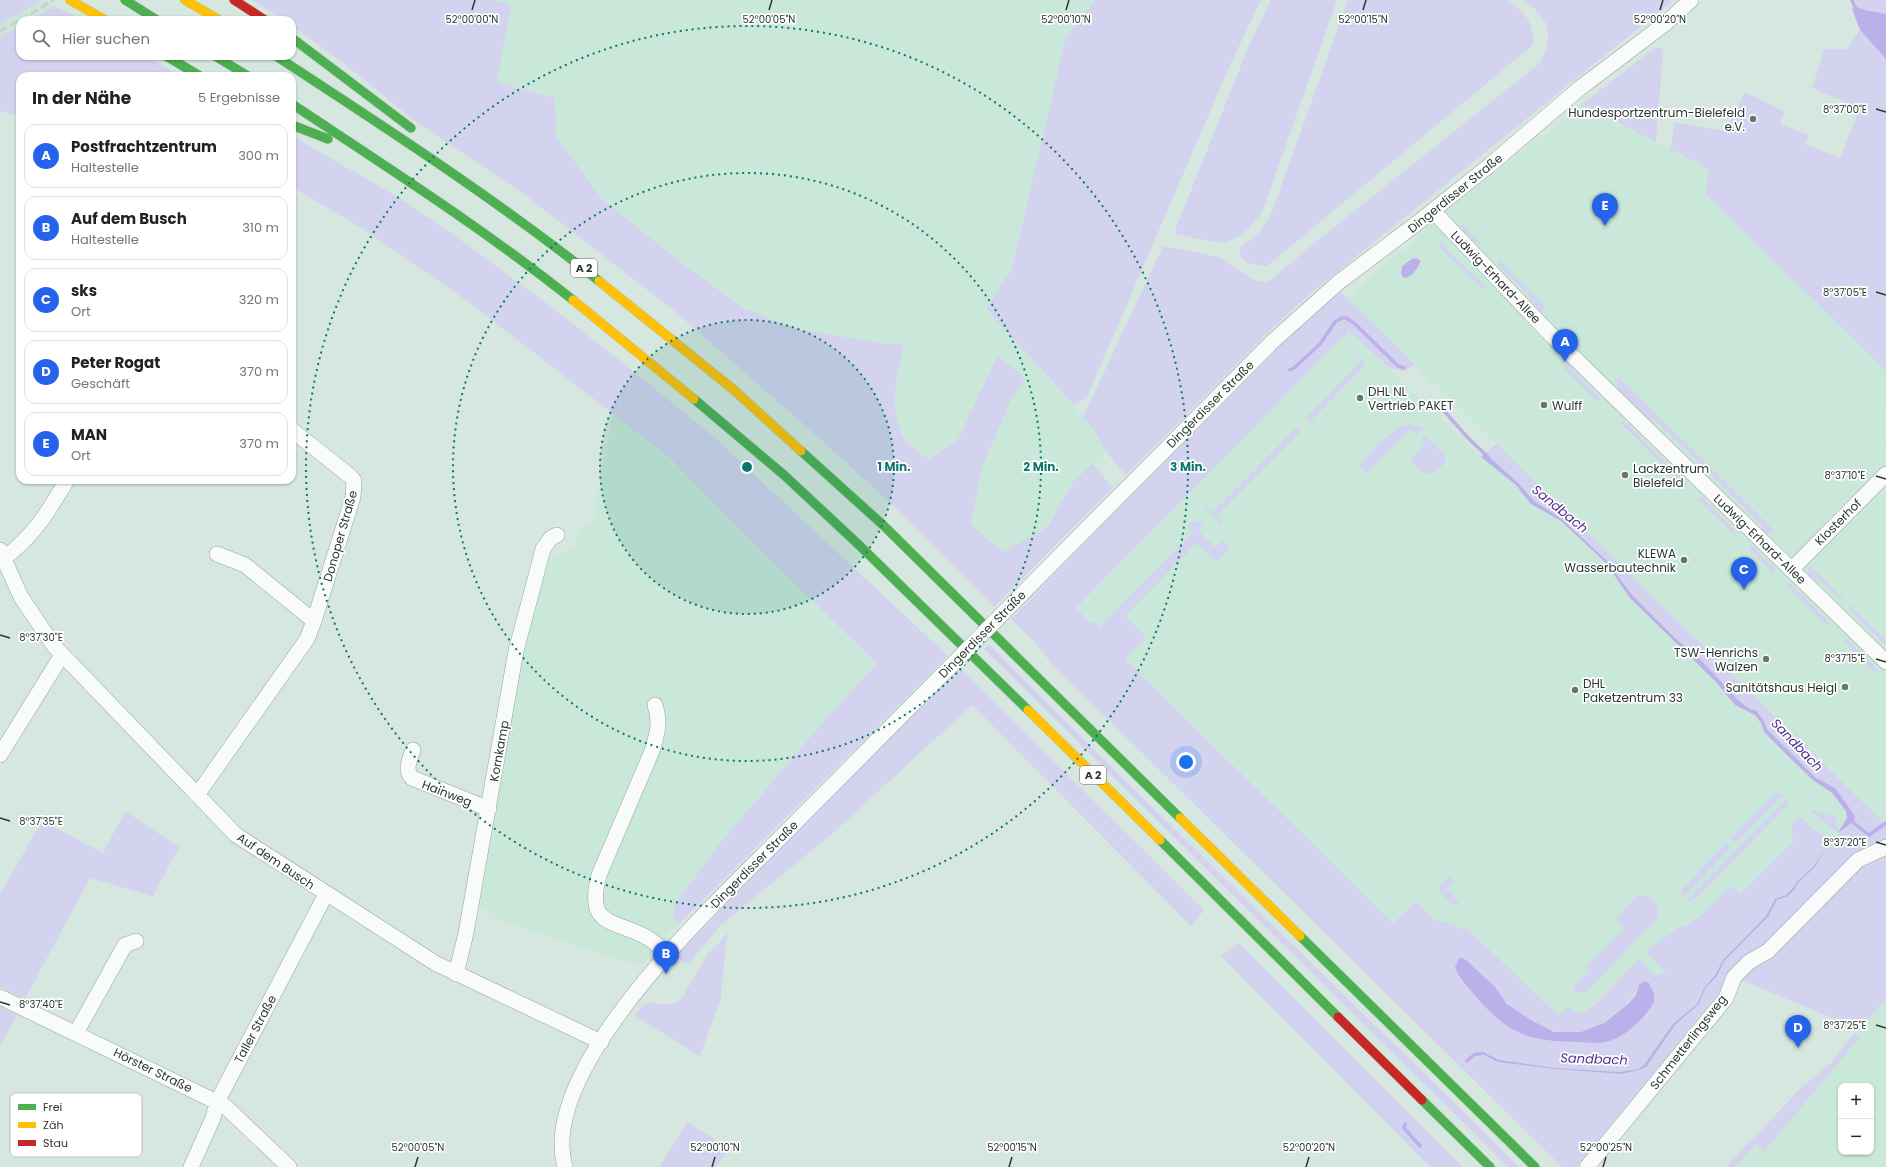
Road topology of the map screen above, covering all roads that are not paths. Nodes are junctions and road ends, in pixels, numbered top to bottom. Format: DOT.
graph roads {
  1 [pos="70,0"];
  2 [pos="125,0"];
  3 [pos="185,0"];
  4 [pos="234,0"];
  5 [pos="1691,0"];
  6 [pos="98,16"];
  7 [pos="150,16"];
  8 [pos="212,16"];
  9 [pos="259,16"];
  10 [pos="296,41"];
  11 [pos="173,60"];
  12 [pos="222,60"];
  13 [pos="282,60"];
  14 [pos="193,72"];
  15 [pos="242,72"];
  16 [pos="296,107"];
  17 [pos="296,126"];
  18 [pos="427,155"];
  19 [pos="374,157"];
  20 [pos="1433,211"];
  21 [pos="296,433"];
  22 [pos="1886,474"];
  23 [pos="64,484"];
  24 [pos="557,535"];
  25 [pos="217,554"];
  26 [pos="2,555"];
  27 [pos="1791,570"];
  28 [pos="314,621"];
  29 [pos="62,655"];
  30 [pos="1886,662"];
  31 [pos="655,705"];
  32 [pos="413,750"];
  33 [pos="0,755"];
  34 [pos="197,795"];
  35 [pos="489,809"];
  36 [pos="1886,847"];
  37 [pos="326,894"];
  38 [pos="136,941"];
  39 [pos="668,954"];
  40 [pos="456,974"];
  41 [pos="0,997"];
  42 [pos="76,1033"];
  43 [pos="601,1042"];
  44 [pos="217,1102"];
  45 [pos="191,1167"];
  46 [pos="289,1167"];
  47 [pos="565,1167"];
  48 [pos="1490,1167"];
  49 [pos="1535,1167"];
  50 [pos="1587,1167"];
  1 -- 6 [label="highway"];
  2 -- 7 [label="highway"];
  3 -- 8 [label="highway"];
  4 -- 9 [label="highway"];
  5 -- 20 [label="street, Dingerdisser Straße"];
  10 -- 18 [label="highway"];
  11 -- 14 [label="highway"];
  12 -- 15 [label="highway"];
  13 -- 18 [label="highway, A 2"];
  16 -- 19 [label="highway, A 2"];
  17 -- 19 [label="highway"];
  18 -- 49 [label="highway, A 2"];
  19 -- 48 [label="highway, A 2"];
  20 -- 27 [label="street, Ludwig-Erhard-Allee"];
  20 -- 39 [label="street, Dingerdisser Straße, bridge"];
  21 -- 28 [label="street, Donoper Straße"];
  22 -- 27 [label="street, Klosterhof"];
  23 -- 26 [label="street"];
  24 -- 35 [label="street, Kornkamp"];
  25 -- 28 [label="street"];
  26 -- 29 [label="street, Auf dem Busch"];
  27 -- 30 [label="street, Ludwig-Erhard-Allee"];
  28 -- 34 [label="street, Donoper Straße"];
  29 -- 33 [label="street"];
  29 -- 34 [label="street, Auf dem Busch"];
  31 -- 39 [label="street"];
  32 -- 35 [label="street, Hainweg"];
  34 -- 37 [label="street, Auf dem Busch"];
  35 -- 40 [label="street, Kornkamp"];
  36 -- 50 [label="street, Schmetterlingsweg"];
  37 -- 40 [label="street, Auf dem Busch"];
  37 -- 44 [label="street, Taller Straße"];
  38 -- 42 [label="street"];
  39 -- 43 [label="street, Dingerdisser Straße"];
  40 -- 43 [label="street, Auf dem Busch"];
  41 -- 42 [label="street, Hörster Straße"];
  42 -- 44 [label="street, Hörster Straße"];
  43 -- 47 [label="street, Dingerdisser Straße"];
  44 -- 45 [label="street, Taller Straße"];
  44 -- 46 [label="street, Hörster Straße"];
}
